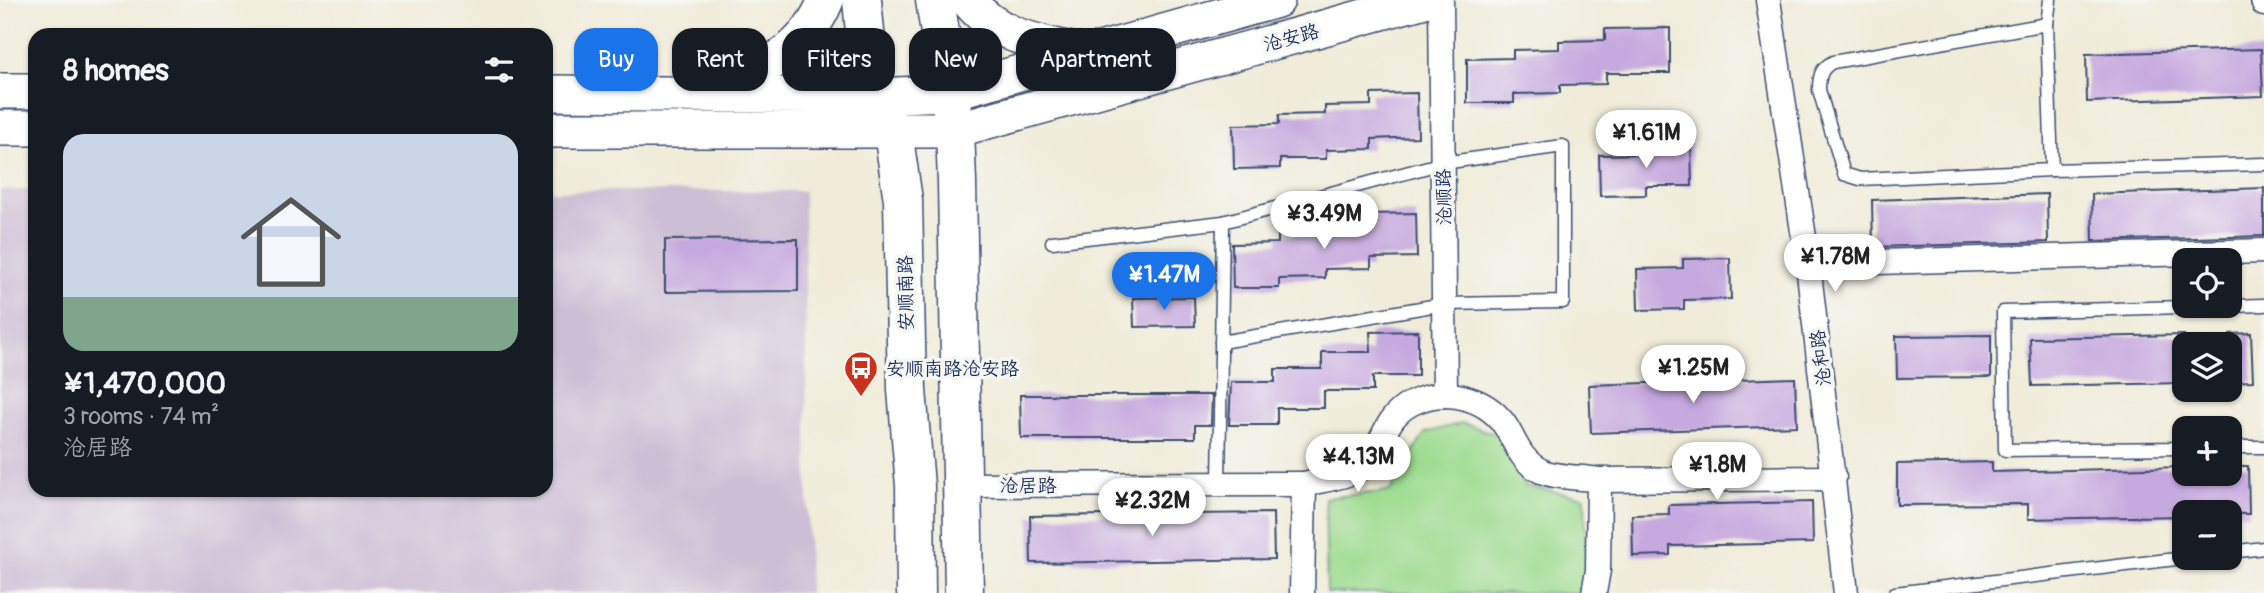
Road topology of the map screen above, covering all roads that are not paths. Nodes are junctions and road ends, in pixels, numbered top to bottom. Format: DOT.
graph roads {
  1 [pos="826,0"];
  2 [pos="862,0"];
  3 [pos="935,0"];
  4 [pos="968,0"];
  5 [pos="1277,0"];
  6 [pos="1425,0"];
  7 [pos="1441,0"];
  8 [pos="1768,0"];
  9 [pos="2050,0"];
  10 [pos="2047,24"];
  11 [pos="1176,28"];
  12 [pos="1016,35"];
  13 [pos="1016,74"];
  14 [pos="0,91"];
  15 [pos="28,91"];
  16 [pos="553,93"];
  17 [pos="707,93"];
  18 [pos="948,93"];
  19 [pos="872,96"];
  20 [pos="0,128"];
  21 [pos="28,128"];
  22 [pos="553,130"];
  23 [pos="955,130"];
  24 [pos="893,132"];
  25 [pos="1443,163"];
  26 [pos="2264,164"];
  27 [pos="2052,170"];
  28 [pos="1223,222"];
  29 [pos="1052,242"];
  30 [pos="2264,251"];
  31 [pos="1808,264"];
  32 [pos="1444,303"];
  33 [pos="2264,305"];
  34 [pos="2242,306"];
  35 [pos="2172,307"];
  36 [pos="1220,342"];
  37 [pos="1445,395"];
  38 [pos="2242,447"];
  39 [pos="2264,447"];
  40 [pos="2172,448"];
  41 [pos="1834,478"];
  42 [pos="1600,480"];
  43 [pos="1219,484"];
  44 [pos="1304,484"];
  45 [pos="962,485"];
  46 [pos="2264,548"];
  47 [pos="2242,551"];
  48 [pos="2172,559"];
  49 [pos="916,593"];
  50 [pos="964,593"];
  51 [pos="1302,593"];
  52 [pos="1594,593"];
  53 [pos="1846,593"];
  54 [pos="1895,593"];
  1 -- 17 [label="street"];
  2 -- 19 [label="main road, 安顺南路"];
  3 -- 18 [label="main road"];
  4 -- 12 [label="street"];
  5 -- 11 [label="street, 沧安路"];
  6 -- 23 [label="street, 沧安路"];
  7 -- 25 [label="street, 沧顺路"];
  8 -- 31 [label="street, 沧和路"];
  9 -- 10 [label="lane"];
  10 -- 27 [label="lane"];
  10 -- 27 [label="lane"];
  13 -- 18 [label="street, 沧安路"];
  14 -- 15 [label="street"];
  16 -- 17 [label="street, 沧安路"];
  17 -- 19 [label="street, 沧安路"];
  18 -- 19 [label="street, 沧安路"];
  18 -- 23 [label="main road"];
  19 -- 24 [label="main road, 安顺南路"];
  20 -- 21 [label="street"];
  22 -- 24 [label="street, 沧安路"];
  23 -- 24 [label="street, 沧安路"];
  23 -- 45 [label="main road"];
  24 -- 49 [label="main road, 安顺南路"];
  25 -- 28 [label="lane"];
  25 -- 32 [label="street, 沧顺路"];
  25 -- 32 [label="lane"];
  26 -- 27 [label="lane"];
  28 -- 29 [label="lane"];
  28 -- 36 [label="lane"];
  30 -- 31 [label="street"];
  31 -- 41 [label="street, 沧和路"];
  32 -- 36 [label="lane"];
  32 -- 37 [label="street, 沧顺路"];
  33 -- 34 [label="lane"];
  35 -- 40 [label="lane"];
  36 -- 43 [label="lane"];
  37 -- 42 [label="street"];
  37 -- 44 [label="street"];
  38 -- 39 [label="lane"];
  41 -- 42 [label="street"];
  41 -- 53 [label="street, 沧和路"];
  42 -- 52 [label="street"];
  43 -- 44 [label="street, 沧居路"];
  43 -- 45 [label="street, 沧居路"];
  44 -- 51 [label="street"];
  45 -- 50 [label="main road"];
  46 -- 47 [label="lane"];
  48 -- 54 [label="lane"];
}
